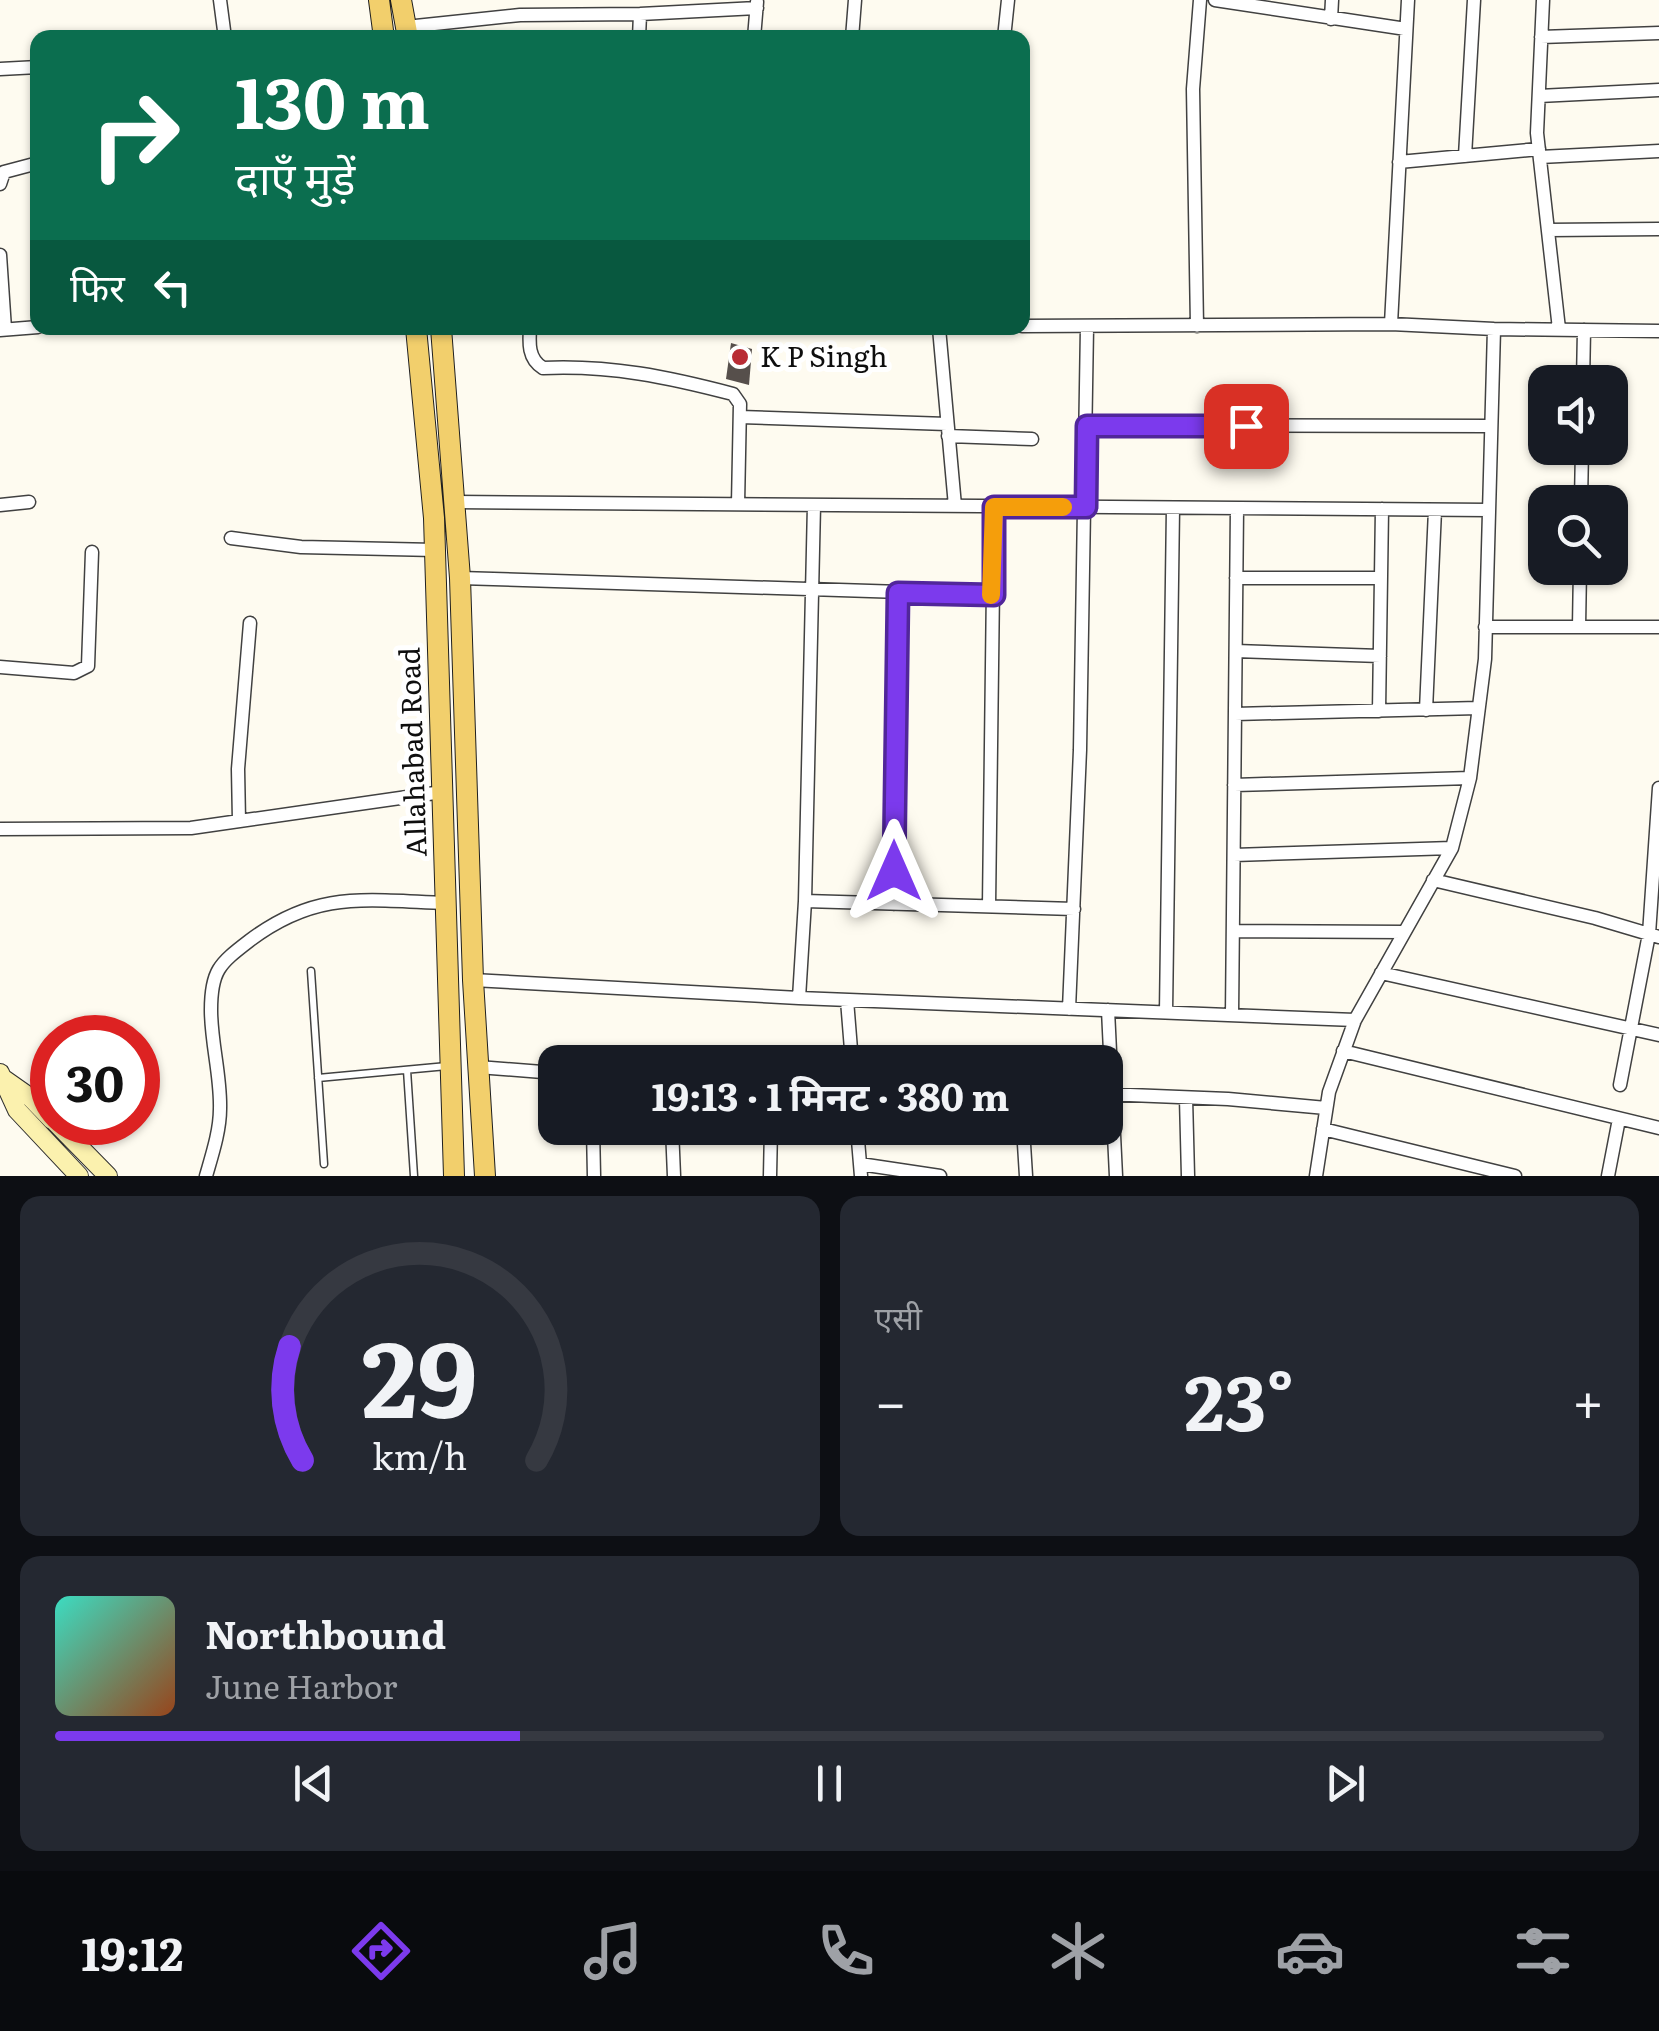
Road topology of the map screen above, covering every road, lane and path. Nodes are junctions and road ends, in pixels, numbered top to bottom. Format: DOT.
graph roads {
  1 [pos="220,0"];
  2 [pos="379,0"];
  3 [pos="401,0"];
  4 [pos="855,0"];
  5 [pos="1008,0"];
  6 [pos="1200,0"];
  7 [pos="1215,0"];
  8 [pos="1332,0"];
  9 [pos="1408,0"];
  10 [pos="1474,0"];
  11 [pos="1543,0"];
  12 [pos="757,4"];
  13 [pos="640,14"];
  14 [pos="1331,19"];
  15 [pos="1406,29"];
  16 [pos="224,30"];
  17 [pos="383,30"];
  18 [pos="407,30"];
  19 [pos="420,30"];
  20 [pos="639,30"];
  21 [pos="755,30"];
  22 [pos="853,30"];
  23 [pos="1005,30"];
  24 [pos="1659,33"];
  25 [pos="1541,37"];
  26 [pos="30,67"];
  27 [pos="0,69"];
  28 [pos="1659,90"];
  29 [pos="1539,96"];
  30 [pos="1659,152"];
  31 [pos="1539,153"];
  32 [pos="1465,156"];
  33 [pos="1399,162"];
  34 [pos="30,165"];
  35 [pos="0,184"];
  36 [pos="1659,229"];
  37 [pos="1548,230"];
  38 [pos="0,254"];
  39 [pos="1391,324"];
  40 [pos="1030,326"];
  41 [pos="1197,326"];
  42 [pos="30,327"];
  43 [pos="1087,327"];
  44 [pos="1494,329"];
  45 [pos="1559,329"];
  46 [pos="3,330"];
  47 [pos="1584,330"];
  48 [pos="1659,331"];
  49 [pos="417,335"];
  50 [pos="442,335"];
  51 [pos="529,335"];
  52 [pos="940,335"];
  53 [pos="1583,365"];
  54 [pos="740,416"];
  55 [pos="1087,426"];
  56 [pos="1491,426"];
  57 [pos="947,430"];
  58 [pos="1032,440"];
  59 [pos="29,502"];
  60 [pos="454,502"];
  61 [pos="738,504"];
  62 [pos="0,505"];
  63 [pos="814,505"];
  64 [pos="955,506"];
  65 [pos="994,507"];
  66 [pos="1086,507"];
  67 [pos="1172,508"];
  68 [pos="1236,508"];
  69 [pos="1382,510"];
  70 [pos="1435,510"];
  71 [pos="1489,510"];
  72 [pos="231,538"];
  73 [pos="435,550"];
  74 [pos="92,552"];
  75 [pos="460,578"];
  76 [pos="1236,578"];
  77 [pos="1381,578"];
  78 [pos="1580,585"];
  79 [pos="811,591"];
  80 [pos="898,593"];
  81 [pos="994,595"];
  82 [pos="250,623"];
  83 [pos="1659,627"];
  84 [pos="1486,628"];
  85 [pos="1579,628"];
  86 [pos="1236,651"];
  87 [pos="1380,656"];
  88 [pos="0,667"];
  89 [pos="1478,708"];
  90 [pos="1426,710"];
  91 [pos="1379,711"];
  92 [pos="1235,714"];
  93 [pos="1470,778"];
  94 [pos="1234,785"];
  95 [pos="1659,788"];
  96 [pos="442,792"];
  97 [pos="239,821"];
  98 [pos="0,830"];
  99 [pos="1452,848"];
  100 [pos="1234,855"];
  101 [pos="1433,880"];
  102 [pos="804,901"];
  103 [pos="445,902"];
  104 [pos="894,904"];
  105 [pos="989,906"];
  106 [pos="1074,909"];
  107 [pos="1233,931"];
  108 [pos="1404,932"];
  109 [pos="1654,936"];
  110 [pos="311,971"];
  111 [pos="1381,973"];
  112 [pos="472,980"];
  113 [pos="798,998"];
  114 [pos="847,1000"];
  115 [pos="1069,1008"];
  116 [pos="1108,1010"];
  117 [pos="1166,1012"];
  118 [pos="1232,1015"];
  119 [pos="1354,1020"];
  120 [pos="1631,1030"];
  121 [pos="1659,1035"];
  122 [pos="851,1045"];
  123 [pos="1108,1045"];
  124 [pos="1343,1051"];
  125 [pos="449,1065"];
  126 [pos="478,1067"];
  127 [pos="406,1070"];
  128 [pos="538,1072"];
  129 [pos="2,1076"];
  130 [pos="318,1078"];
  131 [pos="1620,1085"];
  132 [pos="1123,1096"];
  133 [pos="30,1097"];
  134 [pos="1186,1098"];
  135 [pos="1326,1108"];
  136 [pos="1619,1119"];
  137 [pos="1659,1128"];
  138 [pos="1323,1129"];
  139 [pos="73,1145"];
  140 [pos="593,1145"];
  141 [pos="673,1145"];
  142 [pos="771,1145"];
  143 [pos="859,1145"];
  144 [pos="1024,1145"];
  145 [pos="1113,1145"];
  146 [pos="324,1164"];
  147 [pos="92,1169"];
  148 [pos="861,1170"];
  149 [pos="79,1176"];
  150 [pos="108,1176"];
  151 [pos="206,1176"];
  152 [pos="414,1176"];
  153 [pos="454,1176"];
  154 [pos="485,1176"];
  155 [pos="594,1176"];
  156 [pos="674,1176"];
  157 [pos="770,1176"];
  158 [pos="940,1176"];
  159 [pos="1026,1176"];
  160 [pos="1116,1176"];
  161 [pos="1188,1176"];
  162 [pos="1316,1176"];
  163 [pos="1515,1176"];
  164 [pos="1608,1176"];
  1 -- 16 [label="street"];
  2 -- 17 [label="main road"];
  3 -- 18 [label="main road"];
  4 -- 22 [label="street"];
  5 -- 23 [label="street"];
  6 -- 41 [label="street"];
  7 -- 14 [label="street"];
  8 -- 14 [label="street"];
  9 -- 15 [label="street"];
  10 -- 32 [label="street"];
  11 -- 25 [label="street"];
  12 -- 13 [label="street"];
  12 -- 21 [label="street"];
  13 -- 19 [label="street"];
  13 -- 20 [label="street"];
  14 -- 15 [label="street"];
  15 -- 33 [label="street"];
  24 -- 25 [label="street"];
  25 -- 29 [label="street"];
  26 -- 27 [label="street"];
  28 -- 29 [label="street"];
  29 -- 31 [label="street"];
  30 -- 31 [label="street"];
  31 -- 32 [label="street"];
  31 -- 37 [label="street"];
  32 -- 33 [label="street"];
  33 -- 39 [label="street"];
  34 -- 35 [label="street"];
  36 -- 37 [label="street"];
  37 -- 45 [label="street"];
  38 -- 46 [label="street"];
  39 -- 41 [label="street"];
  39 -- 44 [label="street"];
  40 -- 43 [label="street"];
  41 -- 43 [label="street"];
  42 -- 46 [label="street"];
  43 -- 55 [label="street"];
  44 -- 45 [label="street"];
  44 -- 56 [label="street"];
  45 -- 47 [label="street"];
  47 -- 48 [label="street"];
  47 -- 53 [label="street"];
  49 -- 73 [label="main road, Allahabad Road"];
  50 -- 60 [label="main road"];
  51 -- 54 [label="street"];
  52 -- 57 [label="street"];
  54 -- 57 [label="street"];
  54 -- 61 [label="street"];
  55 -- 56 [label="street"];
  55 -- 66 [label="street"];
  56 -- 71 [label="street"];
  57 -- 58 [label="street"];
  57 -- 64 [label="street"];
  59 -- 62 [label="street"];
  60 -- 61 [label="street"];
  60 -- 75 [label="main road"];
  61 -- 63 [label="street"];
  63 -- 64 [label="street"];
  63 -- 79 [label="street"];
  64 -- 65 [label="street"];
  65 -- 66 [label="street"];
  65 -- 81 [label="street"];
  66 -- 67 [label="street"];
  66 -- 106 [label="street"];
  67 -- 68 [label="street"];
  67 -- 117 [label="street"];
  68 -- 69 [label="street"];
  68 -- 76 [label="street"];
  69 -- 70 [label="street"];
  69 -- 77 [label="street"];
  70 -- 71 [label="street"];
  70 -- 90 [label="street"];
  71 -- 84 [label="street"];
  72 -- 73 [label="street"];
  73 -- 96 [label="main road, Allahabad Road"];
  74 -- 88 [label="street"];
  75 -- 79 [label="street"];
  75 -- 112 [label="main road"];
  76 -- 77 [label="street"];
  76 -- 86 [label="street"];
  77 -- 87 [label="street"];
  78 -- 85 [label="street"];
  79 -- 80 [label="street"];
  79 -- 102 [label="street"];
  80 -- 81 [label="street"];
  80 -- 104 [label="street"];
  81 -- 105 [label="street"];
  82 -- 97 [label="street"];
  83 -- 85 [label="street"];
  84 -- 85 [label="street"];
  84 -- 89 [label="street"];
  86 -- 87 [label="street"];
  86 -- 92 [label="street"];
  87 -- 91 [label="street"];
  89 -- 90 [label="street"];
  89 -- 93 [label="street"];
  90 -- 91 [label="street"];
  91 -- 92 [label="street"];
  92 -- 94 [label="street"];
  93 -- 94 [label="street"];
  93 -- 99 [label="street"];
  94 -- 100 [label="street"];
  95 -- 109 [label="street"];
  96 -- 97 [label="street"];
  96 -- 103 [label="main road, Allahabad Road"];
  97 -- 98 [label="street"];
  99 -- 100 [label="street"];
  99 -- 101 [label="street"];
  100 -- 107 [label="street"];
  101 -- 108 [label="street"];
  101 -- 109 [label="street"];
  102 -- 104 [label="street"];
  102 -- 113 [label="street"];
  103 -- 125 [label="main road, Allahabad Road"];
  103 -- 151 [label="street"];
  104 -- 105 [label="street"];
  105 -- 106 [label="street"];
  106 -- 115 [label="street"];
  107 -- 108 [label="street"];
  107 -- 118 [label="street"];
  108 -- 111 [label="street"];
  109 -- 120 [label="street"];
  110 -- 130 [label="lane"];
  111 -- 119 [label="street"];
  111 -- 120 [label="street"];
  112 -- 113 [label="street"];
  112 -- 126 [label="main road"];
  113 -- 114 [label="street"];
  114 -- 115 [label="street"];
  114 -- 122 [label="street"];
  115 -- 116 [label="street"];
  116 -- 117 [label="street"];
  116 -- 123 [label="street"];
  117 -- 118 [label="street"];
  118 -- 119 [label="street"];
  119 -- 124 [label="street"];
  120 -- 121 [label="street"];
  120 -- 131 [label="street"];
  124 -- 135 [label="street"];
  124 -- 136 [label="street"];
  125 -- 127 [label="lane"];
  125 -- 153 [label="main road, Allahabad Road"];
  126 -- 128 [label="street"];
  126 -- 154 [label="main road"];
  127 -- 130 [label="lane"];
  127 -- 152 [label="lane"];
  129 -- 133 [label="main road"];
  129 -- 149 [label="main road"];
  130 -- 146 [label="lane"];
  132 -- 134 [label="street"];
  134 -- 135 [label="street"];
  134 -- 161 [label="street"];
  135 -- 138 [label="street"];
  136 -- 137 [label="street"];
  136 -- 164 [label="street"];
  138 -- 162 [label="street"];
  138 -- 163 [label="street"];
  139 -- 147 [label="main road"];
  140 -- 155 [label="street"];
  141 -- 156 [label="street"];
  142 -- 157 [label="street"];
  143 -- 148 [label="street"];
  144 -- 159 [label="street"];
  145 -- 160 [label="street"];
  147 -- 150 [label="main road"];
  148 -- 158 [label="street"];
}
